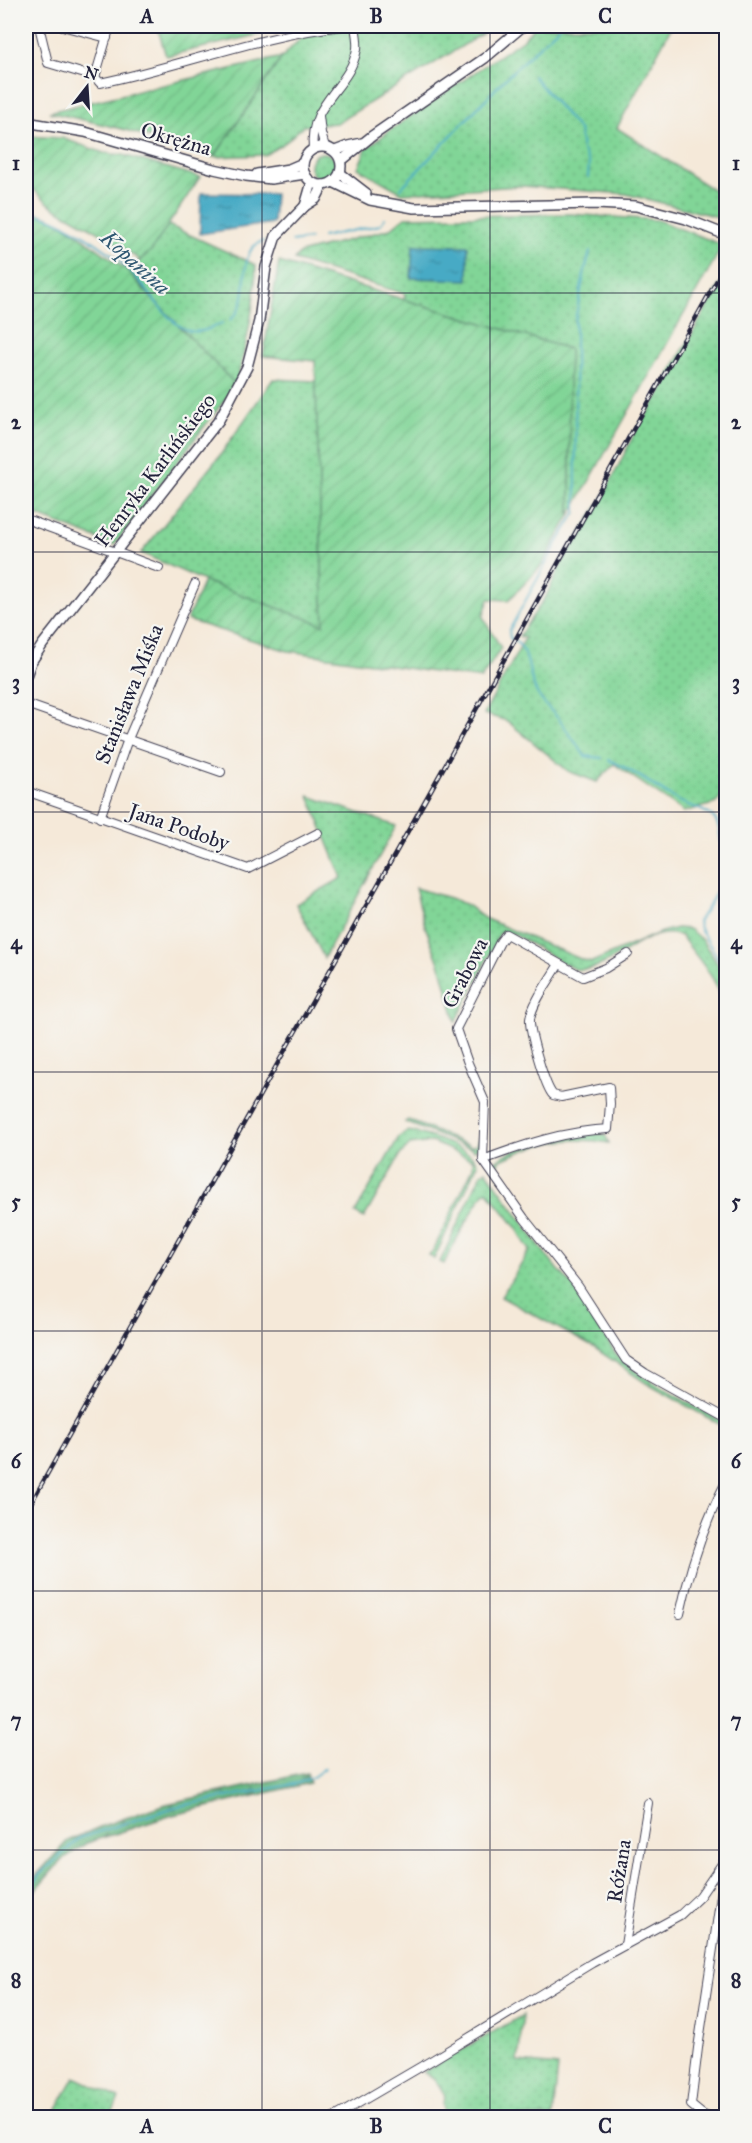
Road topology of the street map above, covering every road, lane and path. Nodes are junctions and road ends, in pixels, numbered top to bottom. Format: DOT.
graph roads {
  1 [pos="39,26"];
  2 [pos="62,26"];
  3 [pos="110,26"];
  4 [pos="343,26"];
  5 [pos="355,26"];
  6 [pos="523,26"];
  7 [pos="317,27"];
  8 [pos="107,38"];
  9 [pos="94,77"];
  10 [pos="319,116"];
  11 [pos="26,122"];
  12 [pos="362,143"];
  13 [pos="325,147"];
  14 [pos="314,149"];
  15 [pos="335,151"];
  16 [pos="341,161"];
  17 [pos="303,163"];
  18 [pos="340,173"];
  19 [pos="305,174"];
  20 [pos="246,176"];
  21 [pos="333,182"];
  22 [pos="312,183"];
  23 [pos="323,185"];
  24 [pos="385,202"];
  25 [pos="305,206"];
  26 [pos="723,233"];
  27 [pos="26,519"];
  28 [pos="115,553"];
  29 [pos="159,568"];
  30 [pos="195,584"];
  31 [pos="26,676"];
  32 [pos="26,704"];
  33 [pos="128,739"];
  34 [pos="220,772"];
  35 [pos="26,791"];
  36 [pos="100,818"];
  37 [pos="318,833"];
  38 [pos="628,954"];
  39 [pos="559,964"];
  40 [pos="483,1160"];
  41 [pos="726,1418"];
  42 [pos="726,1482"];
  43 [pos="680,1614"];
  44 [pos="648,1803"];
  45 [pos="725,1860"];
  46 [pos="625,1945"];
  47 [pos="333,2118"];
  48 [pos="711,2118"];
  1 -- 9 [label="street"];
  2 -- 8 [label="street"];
  3 -- 8 [label="street"];
  4 -- 7 [label="street"];
  5 -- 10 [label="street"];
  6 -- 12 [label="street"];
  7 -- 9 [label="street"];
  8 -- 9 [label="street"];
  10 -- 13 [label="street"];
  10 -- 14 [label="street"];
  11 -- 20 [label="street, Okrężna"];
  12 -- 15 [label="street"];
  12 -- 16 [label="street"];
  13 -- 14 [label="street"];
  13 -- 15 [label="street"];
  14 -- 17 [label="street"];
  15 -- 16 [label="street"];
  16 -- 18 [label="street"];
  17 -- 19 [label="street"];
  17 -- 20 [label="street, Okrężna"];
  18 -- 21 [label="street"];
  18 -- 24 [label="street"];
  19 -- 20 [label="street, Okrężna"];
  19 -- 22 [label="street"];
  21 -- 23 [label="street"];
  21 -- 24 [label="street"];
  22 -- 23 [label="street"];
  22 -- 25 [label="street, Henryka Karlińskiego"];
  23 -- 25 [label="street, Henryka Karlińskiego"];
  24 -- 26 [label="street"];
  25 -- 28 [label="street, Henryka Karlińskiego"];
  27 -- 28 [label="street"];
  28 -- 29 [label="street"];
  28 -- 31 [label="street, Henryka Karlińskiego"];
  30 -- 33 [label="street, Stanisława Miśka"];
  32 -- 33 [label="street"];
  33 -- 34 [label="street"];
  33 -- 36 [label="street, Stanisława Miśka"];
  35 -- 36 [label="street, Jana Podoby"];
  36 -- 37 [label="street, Jana Podoby"];
  38 -- 39 [label="street"];
  39 -- 40 [label="street, Grabowa"];
  39 -- 40 [label="street"];
  40 -- 41 [label="street"];
  42 -- 43 [label="street"];
  44 -- 46 [label="street, Różana"];
  45 -- 46 [label="street"];
  45 -- 48 [label="street"];
  46 -- 47 [label="street"];
}
